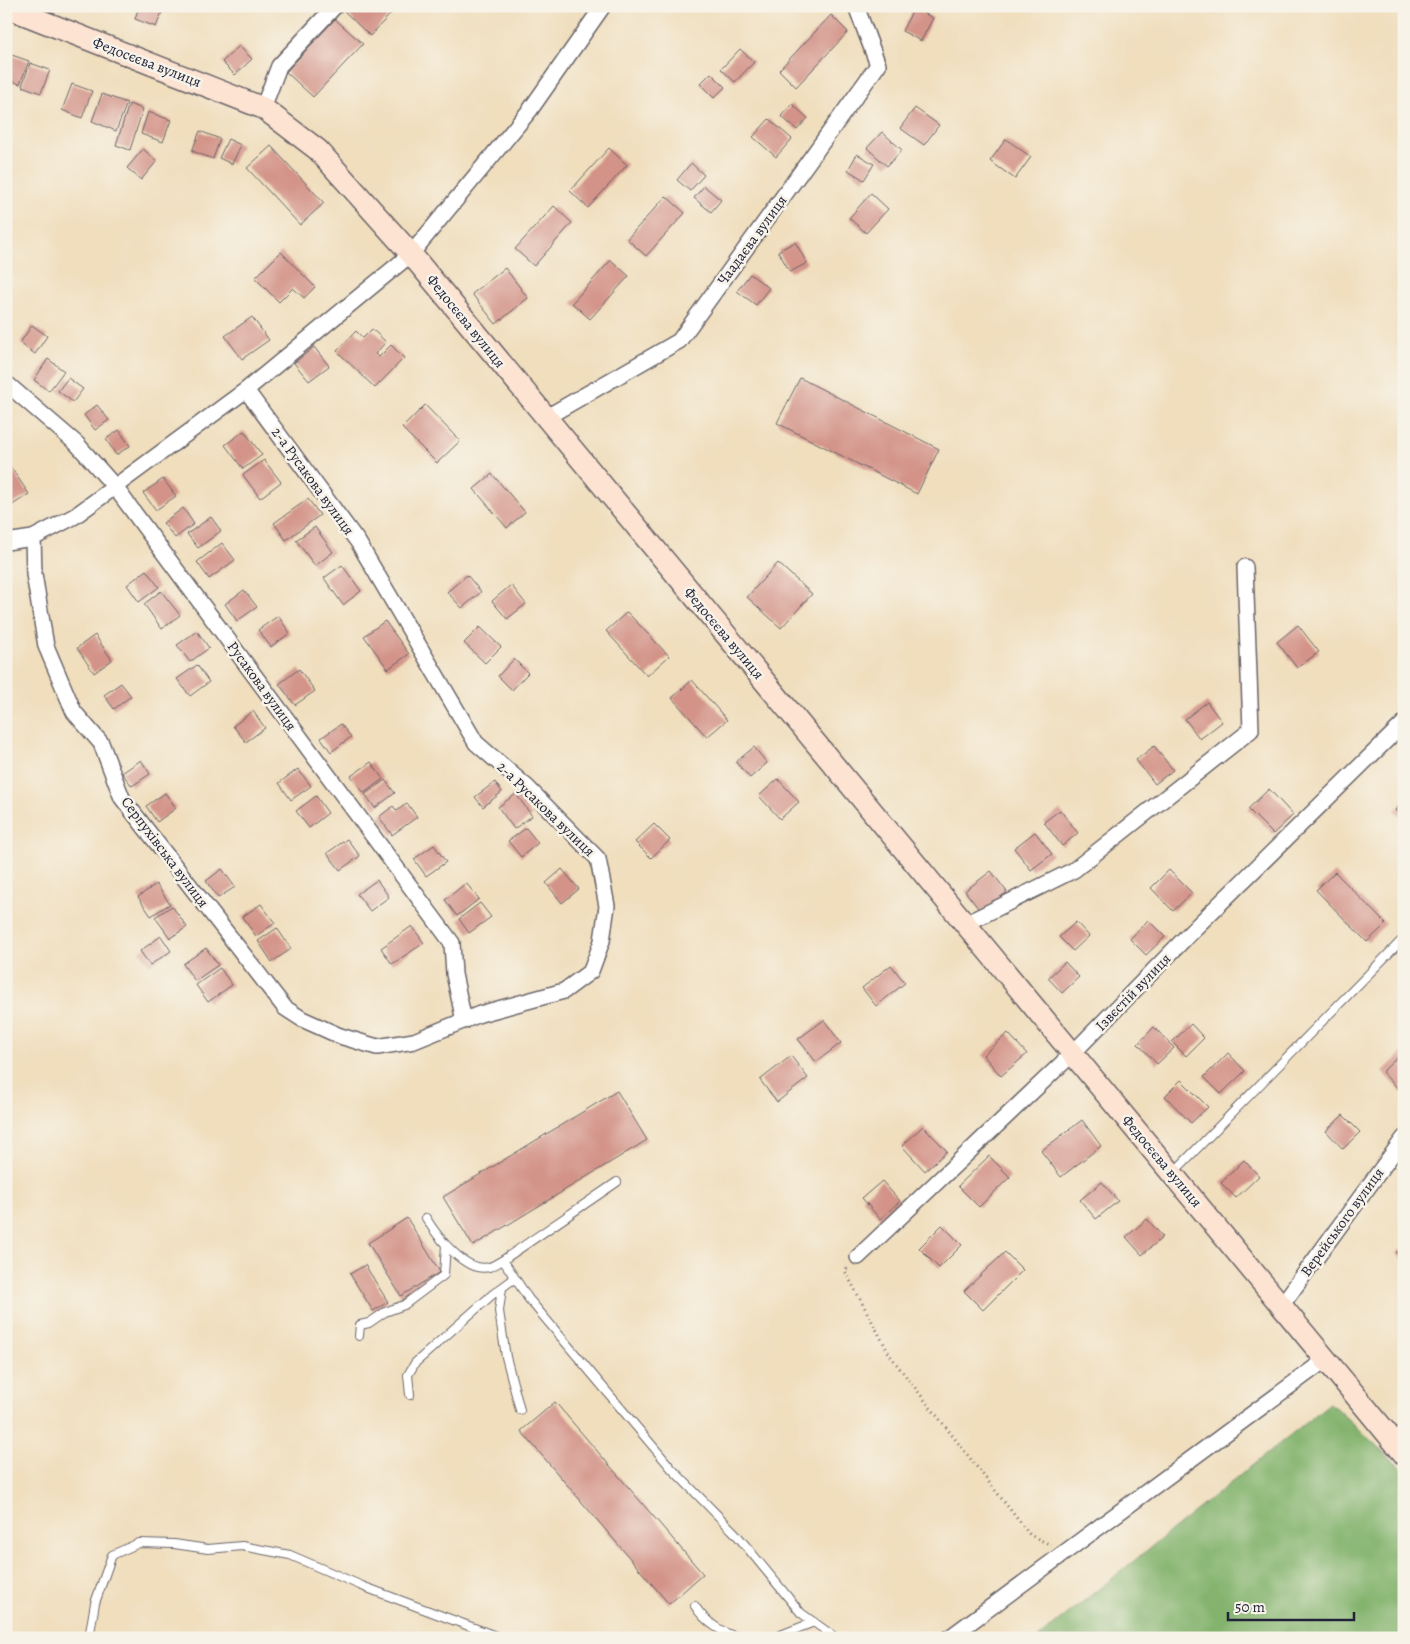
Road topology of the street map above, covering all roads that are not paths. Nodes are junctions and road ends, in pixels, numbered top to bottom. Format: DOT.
graph roads {
  1 [pos="335,6"];
  2 [pos="603,6"];
  3 [pos="856,6"];
  4 [pos="6,7"];
  5 [pos="263,108"];
  6 [pos="411,254"];
  7 [pos="6,383"];
  8 [pos="246,390"];
  9 [pos="546,418"];
  10 [pos="115,487"];
  11 [pos="33,538"];
  12 [pos="6,542"];
  13 [pos="1244,567"];
  14 [pos="1404,723"];
  15 [pos="965,924"];
  16 [pos="1404,938"];
  17 [pos="284,1008"];
  18 [pos="464,1021"];
  19 [pos="1073,1053"];
  20 [pos="1404,1138"];
  21 [pos="1172,1173"];
  22 [pos="617,1182"];
  23 [pos="426,1218"];
  24 [pos="446,1245"];
  25 [pos="858,1256"];
  26 [pos="503,1260"];
  27 [pos="515,1278"];
  28 [pos="502,1288"];
  29 [pos="1281,1306"];
  30 [pos="359,1336"];
  31 [pos="1325,1360"];
  32 [pos="410,1395"];
  33 [pos="520,1410"];
  34 [pos="1404,1454"];
  35 [pos="695,1606"];
  36 [pos="814,1622"];
  37 [pos="89,1638"];
  38 [pos="501,1638"];
  39 [pos="742,1638"];
  40 [pos="773,1638"];
  41 [pos="836,1638"];
  42 [pos="949,1638"];
  1 -- 5 [label="street"];
  2 -- 6 [label="street"];
  3 -- 9 [label="street, Чаадаєва вулиця"];
  4 -- 5 [label="main road, Федосєєва вулиця"];
  5 -- 6 [label="main road, Федосєєва вулиця"];
  6 -- 8 [label="street"];
  6 -- 9 [label="main road, Федосєєва вулиця"];
  7 -- 10 [label="street, Русакова вулиця"];
  8 -- 10 [label="street"];
  8 -- 18 [label="street, 2-а Русакова вулиця"];
  9 -- 15 [label="main road, Федосєєва вулиця"];
  10 -- 11 [label="street"];
  10 -- 18 [label="street, Русакова вулиця"];
  11 -- 12 [label="street"];
  11 -- 17 [label="street, Серпухівська вулиця"];
  13 -- 15 [label="street"];
  14 -- 19 [label="street, Ізвєстій вулиця"];
  15 -- 19 [label="main road, Федосєєва вулиця"];
  16 -- 21 [label="lane"];
  17 -- 18 [label="street, 2-а Русакова вулиця"];
  19 -- 21 [label="main road, Федосєєва вулиця"];
  19 -- 25 [label="street, Ізвєстій вулиця"];
  20 -- 29 [label="street, Верейського вулиця"];
  21 -- 29 [label="main road, Федосєєва вулиця"];
  22 -- 26 [label="lane"];
  23 -- 24 [label="lane"];
  24 -- 26 [label="lane"];
  24 -- 30 [label="lane"];
  26 -- 27 [label="lane"];
  27 -- 28 [label="lane"];
  27 -- 36 [label="lane"];
  28 -- 32 [label="lane"];
  28 -- 33 [label="lane"];
  29 -- 31 [label="main road, Федосєєва вулиця"];
  31 -- 34 [label="main road, Федосєєва вулиця"];
  31 -- 42 [label="street"];
  35 -- 39 [label="lane"];
  36 -- 40 [label="lane"];
  36 -- 41 [label="lane"];
  37 -- 38 [label="lane"];
}
